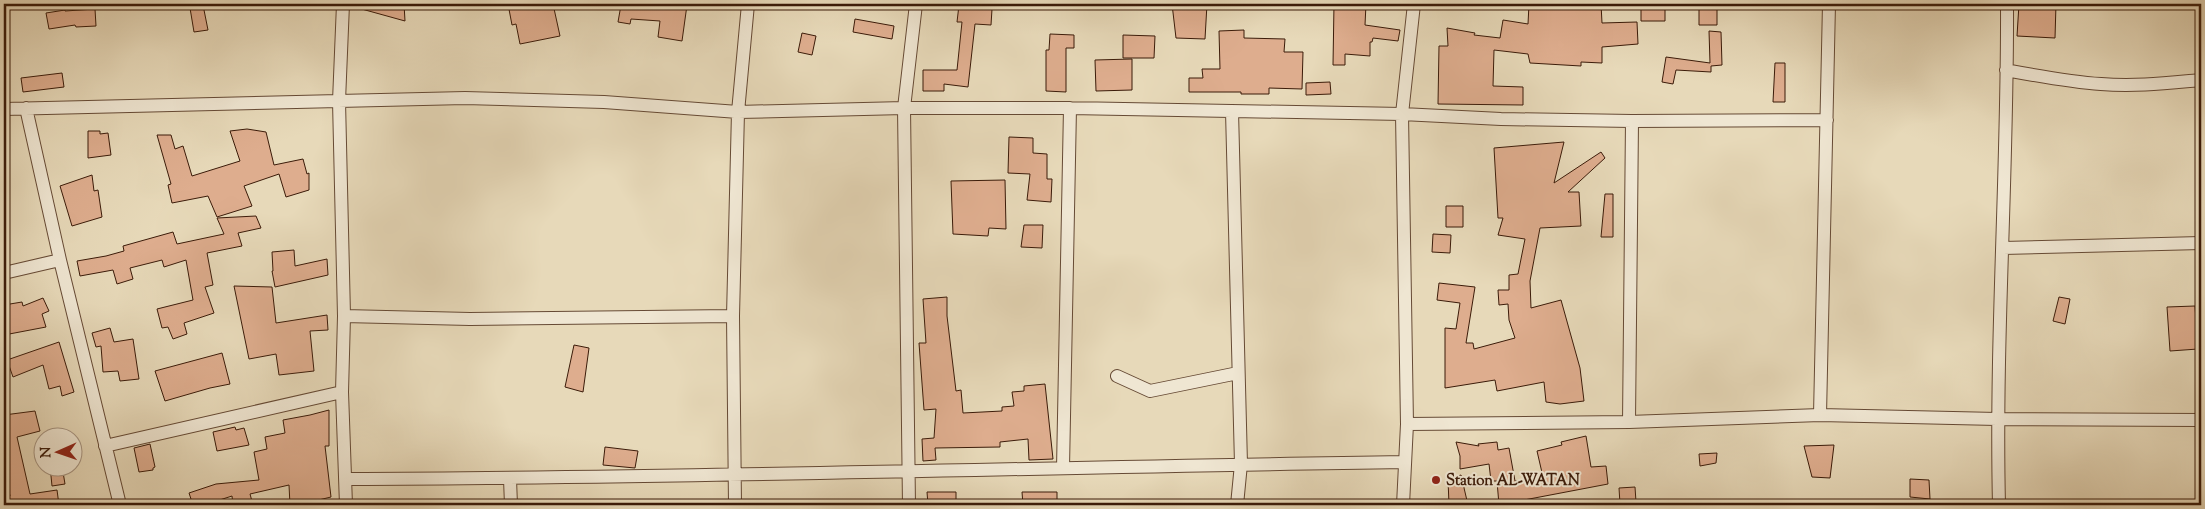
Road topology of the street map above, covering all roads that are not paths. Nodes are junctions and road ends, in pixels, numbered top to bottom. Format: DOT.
graph roads {
  1 [pos="343,4"];
  2 [pos="748,4"];
  3 [pos="916,4"];
  4 [pos="1414,4"];
  5 [pos="1828,4"];
  6 [pos="2007,4"];
  7 [pos="2006,70"];
  8 [pos="2201,80"];
  9 [pos="338,101"];
  10 [pos="26,108"];
  11 [pos="904,108"];
  12 [pos="1070,108"];
  13 [pos="4,109"];
  14 [pos="1232,111"];
  15 [pos="738,112"];
  16 [pos="1402,114"];
  17 [pos="1827,120"];
  18 [pos="1632,121"];
  19 [pos="2201,243"];
  20 [pos="2003,248"];
  21 [pos="60,260"];
  22 [pos="4,273"];
  23 [pos="344,316"];
  24 [pos="733,316"];
  25 [pos="1238,372"];
  26 [pos="1117,376"];
  27 [pos="342,392"];
  28 [pos="1820,415"];
  29 [pos="1997,419"];
  30 [pos="2201,420"];
  31 [pos="1629,422"];
  32 [pos="1407,424"];
  33 [pos="105,446"];
  34 [pos="1404,462"];
  35 [pos="1241,464"];
  36 [pos="1063,468"];
  37 [pos="908,470"];
  38 [pos="735,475"];
  39 [pos="347,479"];
  40 [pos="510,479"];
  41 [pos="120,505"];
  42 [pos="346,505"];
  43 [pos="511,505"];
  44 [pos="735,505"];
  45 [pos="909,505"];
  46 [pos="1238,505"];
  47 [pos="1403,505"];
  48 [pos="1999,505"];
  1 -- 9 [label="street"];
  2 -- 15 [label="street"];
  3 -- 11 [label="street"];
  4 -- 16 [label="street"];
  5 -- 17 [label="street"];
  6 -- 7 [label="street"];
  7 -- 8 [label="street"];
  7 -- 20 [label="street"];
  9 -- 10 [label="street"];
  9 -- 15 [label="street"];
  9 -- 23 [label="street"];
  10 -- 13 [label="street"];
  10 -- 21 [label="street"];
  11 -- 12 [label="street"];
  11 -- 15 [label="street"];
  11 -- 37 [label="street"];
  12 -- 14 [label="street"];
  12 -- 36 [label="street"];
  14 -- 16 [label="street"];
  14 -- 25 [label="street"];
  15 -- 24 [label="street"];
  16 -- 18 [label="street"];
  16 -- 32 [label="street"];
  17 -- 18 [label="street"];
  17 -- 28 [label="street"];
  18 -- 31 [label="street"];
  19 -- 20 [label="street"];
  20 -- 29 [label="street"];
  21 -- 22 [label="street"];
  21 -- 33 [label="street"];
  23 -- 24 [label="street"];
  23 -- 27 [label="street"];
  24 -- 38 [label="street"];
  25 -- 26 [label="street"];
  25 -- 35 [label="street"];
  27 -- 33 [label="street"];
  27 -- 39 [label="street"];
  28 -- 29 [label="street"];
  28 -- 31 [label="street"];
  29 -- 30 [label="street"];
  29 -- 48 [label="street"];
  31 -- 32 [label="street"];
  32 -- 34 [label="street"];
  33 -- 41 [label="street"];
  34 -- 35 [label="street"];
  34 -- 47 [label="street"];
  35 -- 36 [label="street"];
  35 -- 46 [label="street"];
  36 -- 37 [label="street"];
  37 -- 38 [label="street"];
  37 -- 45 [label="street"];
  38 -- 40 [label="street"];
  38 -- 44 [label="street"];
  39 -- 40 [label="street"];
  39 -- 42 [label="street"];
  40 -- 43 [label="street"];
}
